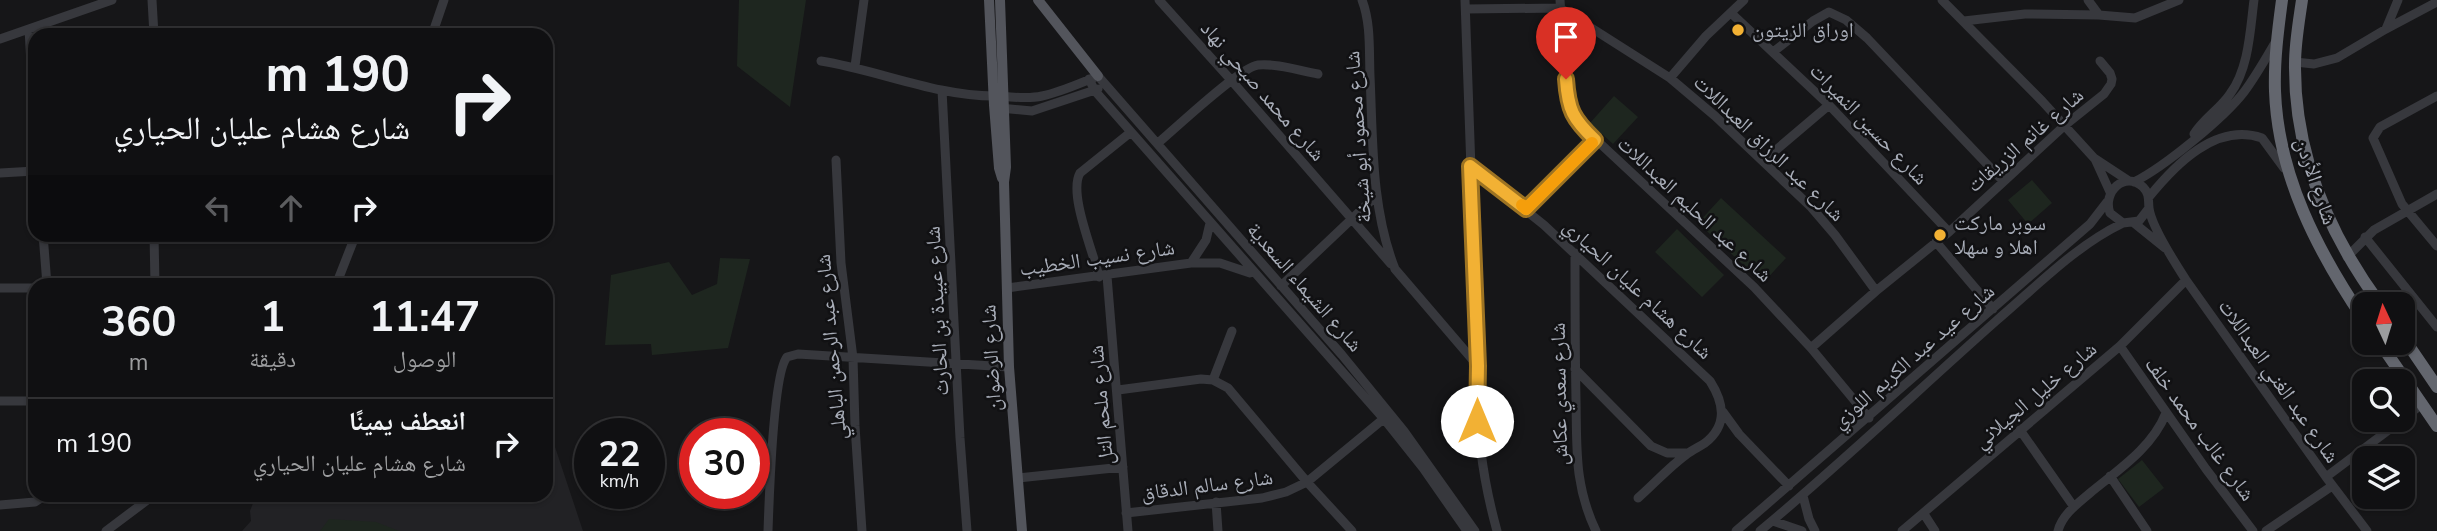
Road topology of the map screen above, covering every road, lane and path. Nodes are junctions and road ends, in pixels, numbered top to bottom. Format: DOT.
graph roads {
  1 [pos="112,0"];
  2 [pos="152,0"];
  3 [pos="444,0"];
  4 [pos="864,0"];
  5 [pos="989,0"];
  6 [pos="1000,0"];
  7 [pos="1038,0"];
  8 [pos="1159,0"];
  9 [pos="1362,0"];
  10 [pos="1744,0"];
  11 [pos="1942,0"];
  12 [pos="2088,0"];
  13 [pos="2179,0"];
  14 [pos="2254,0"];
  15 [pos="2282,0"];
  16 [pos="2302,0"];
  17 [pos="2398,0"];
  18 [pos="2437,2"];
  19 [pos="1465,4"];
  20 [pos="1560,4"];
  21 [pos="1731,13"];
  22 [pos="2099,15"];
  23 [pos="1964,21"];
  24 [pos="32,28"];
  25 [pos="154,28"];
  26 [pos="434,28"];
  27 [pos="28,29"];
  28 [pos="2386,29"];
  29 [pos="0,39"];
  30 [pos="2277,40"];
  31 [pos="1773,52"];
  32 [pos="821,61"];
  33 [pos="2100,61"];
  34 [pos="2295,62"];
  35 [pos="855,66"];
  36 [pos="1318,74"];
  37 [pos="1093,77"];
  38 [pos="1670,78"];
  39 [pos="1231,80"];
  40 [pos="1106,85"];
  41 [pos="942,90"];
  42 [pos="1096,91"];
  43 [pos="1050,94"];
  44 [pos="2437,96"];
  45 [pos="995,101"];
  46 [pos="1054,105"];
  47 [pos="1829,105"];
  48 [pos="2064,126"];
  49 [pos="1131,132"];
  50 [pos="1595,140"];
  51 [pos="2190,141"];
  52 [pos="1158,143"];
  53 [pos="2094,158"];
  54 [pos="836,160"];
  55 [pos="1763,161"];
  56 [pos="1470,166"];
  57 [pos="28,171"];
  58 [pos="0,173"];
  59 [pos="2290,177"];
  60 [pos="2003,181"];
  61 [pos="2132,182"];
  62 [pos="2110,192"];
  63 [pos="2437,194"];
  64 [pos="1376,196"];
  65 [pos="2149,197"];
  66 [pos="2108,202"];
  67 [pos="2149,208"];
  68 [pos="1526,209"];
  69 [pos="2406,211"];
  70 [pos="1353,220"];
  71 [pos="1210,223"];
  72 [pos="2123,223"];
  73 [pos="2134,223"];
  74 [pos="1949,232"];
  75 [pos="2365,237"];
  76 [pos="44,242"];
  77 [pos="154,242"];
  78 [pos="353,242"];
  79 [pos="1936,242"];
  80 [pos="2437,246"];
  81 [pos="2166,249"];
  82 [pos="1575,253"];
  83 [pos="2347,257"];
  84 [pos="1191,263"];
  85 [pos="1395,269"];
  86 [pos="1254,274"];
  87 [pos="1103,276"];
  88 [pos="46,278"];
  89 [pos="155,278"];
  90 [pos="340,278"];
  91 [pos="2186,280"];
  92 [pos="1281,285"];
  93 [pos="0,288"];
  94 [pos="28,288"];
  95 [pos="1007,288"];
  96 [pos="1876,291"];
  97 [pos="2372,292"];
  98 [pos="2352,301"];
  99 [pos="1993,309"];
  100 [pos="2437,327"];
  101 [pos="1232,331"];
  102 [pos="2119,346"];
  103 [pos="1811,348"];
  104 [pos="2388,355"];
  105 [pos="2415,355"];
  106 [pos="853,358"];
  107 [pos="958,363"];
  108 [pos="1478,366"];
  109 [pos="1009,367"];
  110 [pos="1575,369"];
  111 [pos="1213,380"];
  112 [pos="2437,387"];
  113 [pos="1118,390"];
  114 [pos="0,401"];
  115 [pos="28,401"];
  116 [pos="2422,404"];
  117 [pos="2415,410"];
  118 [pos="1723,412"];
  119 [pos="2166,413"];
  120 [pos="1387,416"];
  121 [pos="1869,418"];
  122 [pos="2437,426"];
  123 [pos="2020,430"];
  124 [pos="2386,432"];
  125 [pos="1688,453"];
  126 [pos="1123,467"];
  127 [pos="2110,476"];
  128 [pos="2326,477"];
  129 [pos="1018,478"];
  130 [pos="1307,482"];
  131 [pos="1788,486"];
  132 [pos="2332,486"];
  133 [pos="1803,496"];
  134 [pos="1638,498"];
  135 [pos="35,502"];
  136 [pos="145,502"];
  137 [pos="1216,502"];
  138 [pos="0,505"];
  139 [pos="2074,507"];
  140 [pos="1126,513"];
  141 [pos="1924,514"];
  142 [pos="1773,521"];
  143 [pos="110,530"];
  144 [pos="768,531"];
  145 [pos="862,531"];
  146 [pos="967,531"];
  147 [pos="1022,531"];
  148 [pos="1128,531"];
  149 [pos="1218,531"];
  150 [pos="1352,531"];
  151 [pos="1467,531"];
  152 [pos="1475,531"];
  153 [pos="1497,531"];
  154 [pos="1596,531"];
  155 [pos="1736,531"];
  156 [pos="1760,531"];
  157 [pos="1802,531"];
  158 [pos="1815,531"];
  159 [pos="1902,531"];
  160 [pos="1935,531"];
  161 [pos="2058,531"];
  162 [pos="2147,531"];
  163 [pos="2253,531"];
  164 [pos="2266,531"];
  165 [pos="2367,531"];
  1 -- 24 [label="street"];
  2 -- 25 [label="street"];
  3 -- 26 [label="street"];
  4 -- 35 [label="street"];
  5 -- 45 [label="main road, شارع الرضوان"];
  6 -- 45 [label="main road, شارع الرضوان"];
  7 -- 37 [label="main road"];
  8 -- 39 [label="street, شارع محمد صبحي نهاد"];
  9 -- 64 [label="street, شارع محمود أبو شيخة"];
  10 -- 21 [label="street"];
  11 -- 23 [label="street"];
  12 -- 22 [label="street"];
  13 -- 22 [label="street"];
  14 -- 51 [label="street"];
  15 -- 30 [label="highway, شارع الأردن"];
  16 -- 34 [label="highway, شارع الأردن"];
  17 -- 28 [label="street"];
  18 -- 28 [label="street"];
  19 -- 20 [label="street"];
  19 -- 56 [label="street"];
  20 -- 38 [label="street, شارع عبد الرزاق العبداللات"];
  20 -- 50 [label="street, شارع عبد الحليم العبداللات"];
  21 -- 31 [label="street, شارع حسين النميرات"];
  21 -- 38 [label="street"];
  22 -- 23 [label="street"];
  23 -- 48 [label="street"];
  27 -- 29 [label="street"];
  28 -- 34 [label="street"];
  30 -- 51 [label="street"];
  30 -- 59 [label="highway, شارع الأردن"];
  31 -- 47 [label="street, شارع حسين النميرات"];
  31 -- 60 [label="street"];
  32 -- 35 [label="street"];
  33 -- 48 [label="street, شارع غانم الزريقات"];
  34 -- 83 [label="highway, شارع الأردن"];
  35 -- 41 [label="street"];
  36 -- 39 [label="street"];
  37 -- 40 [label="street, شارع الشيماء السعدية"];
  37 -- 42 [label="street, شارع الشيماء السعدية"];
  37 -- 43 [label="street"];
  38 -- 55 [label="street, شارع عبد الرزاق العبداللات"];
  39 -- 52 [label="street"];
  39 -- 70 [label="street, شارع محمد صبحي نهاد"];
  40 -- 42 [label="street"];
  40 -- 52 [label="street, شارع الشيماء السعدية"];
  41 -- 45 [label="street"];
  41 -- 107 [label="street, شارع عبيدة بن الحارث"];
  42 -- 46 [label="street"];
  42 -- 49 [label="street, شارع الشيماء السعدية"];
  43 -- 45 [label="street"];
  43 -- 46 [label="street"];
  44 -- 69 [label="street"];
  45 -- 46 [label="street"];
  45 -- 95 [label="main road, شارع الرضوان"];
  47 -- 55 [label="street"];
  47 -- 74 [label="street, شارع حسين النميرات"];
  48 -- 53 [label="street"];
  48 -- 60 [label="street, شارع غانم الزريقات"];
  49 -- 71 [label="street, شارع الشيماء السعدية"];
  49 -- 87 [label="street, شارع ملحم التل"];
  50 -- 68 [label="street"];
  50 -- 103 [label="street, شارع عبد الحليم العبداللات"];
  51 -- 61 [label="street"];
  52 -- 92 [label="street, شارع الشيماء السعدية"];
  53 -- 61 [label="street"];
  53 -- 62 [label="street"];
  54 -- 106 [label="street, شارع عبد الرحمن الباهلي"];
  55 -- 96 [label="street, شارع عبد الرزاق العبداللات"];
  56 -- 68 [label="street, شارع هشام عليان الحياري"];
  56 -- 108 [label="street"];
  57 -- 58 [label="street"];
  59 -- 65 [label="street"];
  59 -- 98 [label="highway, شارع الأردن"];
  60 -- 74 [label="street, شارع غانم الزريقات"];
  61 -- 62 [label="street"];
  61 -- 65 [label="street"];
  62 -- 66 [label="street"];
  63 -- 69 [label="street"];
  64 -- 70 [label="street"];
  64 -- 85 [label="street, شارع محمود أبو شيخة"];
  65 -- 67 [label="street"];
  66 -- 72 [label="street"];
  66 -- 99 [label="street, شارع عيد عبد الكريم اللوزي"];
  67 -- 73 [label="street"];
  67 -- 81 [label="street, شارع عبد الغني العبداللات"];
  68 -- 82 [label="street, شارع هشام عليان الحياري"];
  69 -- 75 [label="street"];
  69 -- 80 [label="street"];
  70 -- 85 [label="street, شارع محمد صبحي نهاد"];
  70 -- 92 [label="street"];
  71 -- 84 [label="street, شارع نسيب الخطيب"];
  71 -- 86 [label="street, شارع الشيماء السعدية"];
  72 -- 73 [label="street"];
  72 -- 133 [label="street, شارع عيد عبد الكريم اللوزي"];
  73 -- 81 [label="street, شارع عبد الغني العبداللات"];
  74 -- 79 [label="street, شارع غانم الزريقات"];
  75 -- 83 [label="street"];
  75 -- 100 [label="street"];
  76 -- 88 [label="street"];
  77 -- 89 [label="street"];
  78 -- 90 [label="street"];
  79 -- 96 [label="street, شارع غانم الزريقات"];
  79 -- 99 [label="street"];
  81 -- 91 [label="street, شارع عبد الغني العبداللات"];
  82 -- 110 [label="street, شارع سعدي عكاش"];
  82 -- 118 [label="street, شارع هشام عليان الحياري"];
  83 -- 97 [label="highway, شارع الأردن"];
  84 -- 86 [label="street, شارع نسيب الخطيب"];
  84 -- 87 [label="street, شارع نسيب الخطيب"];
  85 -- 108 [label="street, شارع محمود أبو شيخة"];
  86 -- 120 [label="street, شارع الشيماء السعدية"];
  87 -- 95 [label="street, شارع نسيب الخطيب"];
  87 -- 113 [label="street, شارع ملحم التل"];
  91 -- 102 [label="street, شارع خليل الجيلاني"];
  91 -- 128 [label="street, شارع عبد الغني العبداللات"];
  92 -- 120 [label="street, شارع الشيماء السعدية"];
  93 -- 94 [label="street"];
  95 -- 109 [label="main road, شارع الرضوان"];
  96 -- 103 [label="street, شارع غانم الزريقات"];
  99 -- 121 [label="street, شارع عيد عبد الكريم اللوزي"];
  101 -- 111 [label="street"];
  102 -- 119 [label="street, شارع غالب محمد خلف"];
  102 -- 123 [label="street, شارع خليل الجيلاني"];
  103 -- 121 [label="street, شارع عبد الحليم العبداللات"];
  104 -- 116 [label="highway"];
  105 -- 112 [label="highway"];
  106 -- 107 [label="street"];
  106 -- 144 [label="street"];
  106 -- 145 [label="street, شارع عبد الرحمن الباهلي"];
  107 -- 109 [label="street"];
  107 -- 146 [label="street, شارع عبيدة بن الحارث"];
  108 -- 153 [label="street"];
  109 -- 129 [label="main road, شارع الرضوان"];
  110 -- 125 [label="street"];
  110 -- 154 [label="street, شارع سعدي عكاش"];
  111 -- 113 [label="street"];
  111 -- 130 [label="street"];
  113 -- 126 [label="street, شارع ملحم التل"];
  114 -- 115 [label="street"];
  116 -- 117 [label="street"];
  116 -- 122 [label="highway"];
  118 -- 125 [label="street"];
  118 -- 131 [label="street, شارع هشام عليان الحياري"];
  119 -- 127 [label="street"];
  119 -- 163 [label="street, شارع غالب محمد خلف"];
  120 -- 130 [label="street, شارع سالم الدقاق"];
  120 -- 151 [label="street, شارع الشيماء السعدية"];
  120 -- 152 [label="street, شارع الشيماء السعدية"];
  121 -- 131 [label="street, شارع عيد عبد الكريم اللوزي"];
  123 -- 139 [label="street"];
  123 -- 141 [label="street, شارع خليل الجيلاني"];
  124 -- 128 [label="street"];
  125 -- 134 [label="street"];
  126 -- 129 [label="street"];
  126 -- 140 [label="street, شارع ملحم التل"];
  127 -- 139 [label="street"];
  127 -- 162 [label="street"];
  128 -- 132 [label="street, شارع عبد الغني العبداللات"];
  129 -- 147 [label="main road, شارع الرضوان"];
  130 -- 137 [label="street, شارع سالم الدقاق"];
  130 -- 150 [label="street"];
  131 -- 155 [label="street, شارع عيد عبد الكريم اللوزي"];
  132 -- 164 [label="street"];
  132 -- 165 [label="street, شارع عبد الغني العبداللات"];
  133 -- 142 [label="street, شارع عيد عبد الكريم اللوزي"];
  133 -- 158 [label="street"];
  135 -- 138 [label="street"];
  136 -- 143 [label="street"];
  137 -- 140 [label="street, شارع سالم الدقاق"];
  137 -- 149 [label="street"];
  139 -- 161 [label="street"];
  140 -- 148 [label="street, شارع ملحم التل"];
  141 -- 159 [label="street, شارع خليل الجيلاني"];
  141 -- 160 [label="street"];
  142 -- 156 [label="street, شارع عيد عبد الكريم اللوزي"];
  142 -- 157 [label="street"];
}
